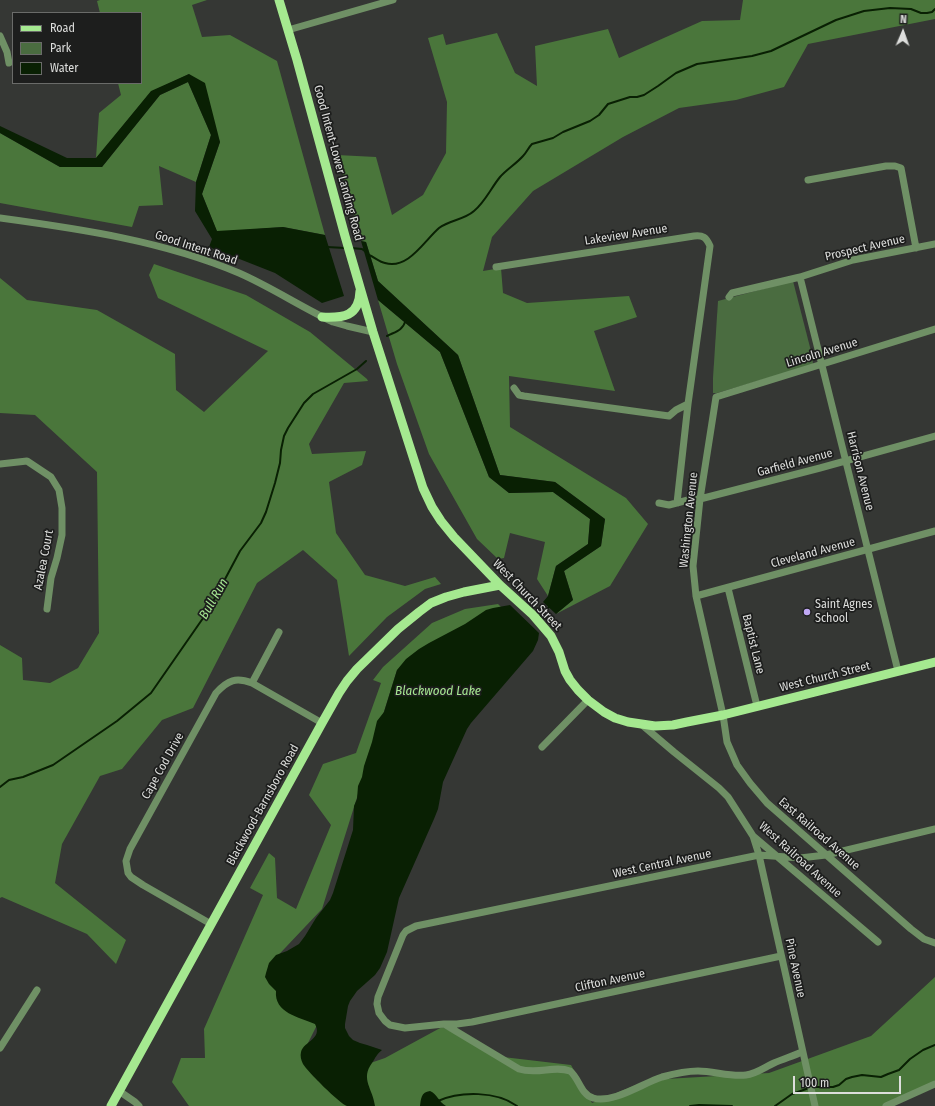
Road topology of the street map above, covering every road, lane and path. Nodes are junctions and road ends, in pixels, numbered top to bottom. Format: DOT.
graph roads {
  1 [pos="279,0"];
  2 [pos="393,0"];
  3 [pos="288,30"];
  4 [pos="0,36"];
  5 [pos="9,63"];
  6 [pos="808,180"];
  7 [pos="0,218"];
  8 [pos="935,244"];
  9 [pos="916,248"];
  10 [pos="496,267"];
  11 [pos="800,277"];
  12 [pos="360,286"];
  13 [pos="703,291"];
  14 [pos="729,297"];
  15 [pos="322,317"];
  16 [pos="935,329"];
  17 [pos="374,332"];
  18 [pos="822,364"];
  19 [pos="514,388"];
  20 [pos="716,397"];
  21 [pos="688,404"];
  22 [pos="935,436"];
  23 [pos="846,460"];
  24 [pos="0,464"];
  25 [pos="700,499"];
  26 [pos="676,503"];
  27 [pos="659,504"];
  28 [pos="935,531"];
  29 [pos="868,549"];
  30 [pos="500,585"];
  31 [pos="728,588"];
  32 [pos="696,596"];
  33 [pos="47,609"];
  34 [pos="279,632"];
  35 [pos="935,662"];
  36 [pos="898,671"];
  37 [pos="252,684"];
  38 [pos="588,700"];
  39 [pos="757,706"];
  40 [pos="723,715"];
  41 [pos="322,723"];
  42 [pos="641,724"];
  43 [pos="542,747"];
  44 [pos="935,829"];
  45 [pos="753,836"];
  46 [pos="759,855"];
  47 [pos="826,855"];
  48 [pos="778,857"];
  49 [pos="211,924"];
  50 [pos="401,941"];
  51 [pos="878,942"];
  52 [pos="935,943"];
  53 [pos="781,956"];
  54 [pos="36,990"];
  55 [pos="444,1024"];
  56 [pos="0,1048"];
  57 [pos="802,1052"];
  58 [pos="935,1084"];
  59 [pos="119,1091"];
  60 [pos="111,1106"];
  61 [pos="139,1106"];
  62 [pos="815,1106"];
  63 [pos="886,1106"];
  1 -- 3 [label="main road, Good Intent-Lower Landing Road"];
  2 -- 3 [label="street"];
  3 -- 12 [label="main road, Good Intent-Lower Landing Road"];
  4 -- 5 [label="street"];
  6 -- 9 [label="street"];
  7 -- 15 [label="street, Good Intent Road"];
  8 -- 9 [label="street, Prospect Avenue"];
  9 -- 11 [label="street, Prospect Avenue"];
  10 -- 13 [label="street, Lakeview Avenue"];
  11 -- 14 [label="street"];
  11 -- 18 [label="street, Harrison Avenue"];
  12 -- 15 [label="main road"];
  12 -- 17 [label="main road, Good Intent-Lower Landing Road"];
  13 -- 21 [label="street, Washington Avenue"];
  15 -- 17 [label="street, Good Intent Road"];
  16 -- 18 [label="street, Lincoln Avenue"];
  17 -- 30 [label="main road, West Church Street"];
  18 -- 20 [label="street, Lincoln Avenue"];
  18 -- 23 [label="street, Harrison Avenue"];
  19 -- 21 [label="street"];
  20 -- 25 [label="street, Washington Avenue"];
  21 -- 26 [label="street, Washington Avenue"];
  22 -- 23 [label="street, Garfield Avenue"];
  23 -- 25 [label="street, Garfield Avenue"];
  23 -- 29 [label="street, Harrison Avenue"];
  24 -- 33 [label="street, Azalea Court"];
  25 -- 26 [label="street, Garfield Avenue"];
  25 -- 32 [label="street, Washington Avenue"];
  26 -- 27 [label="street, Garfield Avenue"];
  28 -- 29 [label="street, Cleveland Avenue"];
  29 -- 31 [label="street, Cleveland Avenue"];
  29 -- 36 [label="street, Harrison Avenue"];
  30 -- 38 [label="main road, West Church Street"];
  30 -- 41 [label="main road, Blackwood-Barnsboro Road"];
  31 -- 32 [label="street, Cleveland Avenue"];
  31 -- 39 [label="street, Baptist Lane"];
  32 -- 40 [label="street, Washington Avenue"];
  34 -- 37 [label="street"];
  35 -- 36 [label="main road, West Church Street"];
  36 -- 39 [label="main road, West Church Street"];
  37 -- 41 [label="street, Cape Cod Drive"];
  37 -- 49 [label="street, Cape Cod Drive"];
  38 -- 42 [label="main road, West Church Street"];
  38 -- 43 [label="street"];
  39 -- 40 [label="main road, West Church Street"];
  40 -- 42 [label="main road, West Church Street"];
  40 -- 47 [label="street, East Railroad Avenue"];
  41 -- 49 [label="main road, Blackwood-Barnsboro Road"];
  42 -- 45 [label="street, West Railroad Avenue"];
  44 -- 47 [label="street, West Central Avenue"];
  45 -- 46 [label="street, Pine Avenue"];
  45 -- 48 [label="street, West Railroad Avenue"];
  46 -- 48 [label="street, West Central Avenue"];
  46 -- 50 [label="street, West Central Avenue"];
  46 -- 53 [label="street, Pine Avenue"];
  47 -- 48 [label="street, West Central Avenue"];
  47 -- 52 [label="street, East Railroad Avenue"];
  48 -- 51 [label="street, West Railroad Avenue"];
  49 -- 59 [label="main road, Blackwood-Barnsboro Road"];
  50 -- 55 [label="street, Clifton Avenue"];
  53 -- 55 [label="street, Clifton Avenue"];
  53 -- 57 [label="street, Pine Avenue"];
  54 -- 56 [label="street"];
  55 -- 57 [label="street"];
  57 -- 62 [label="street, Pine Avenue"];
  58 -- 63 [label="street"];
  59 -- 60 [label="main road, Blackwood-Barnsboro Road"];
  59 -- 61 [label="street"];
}
